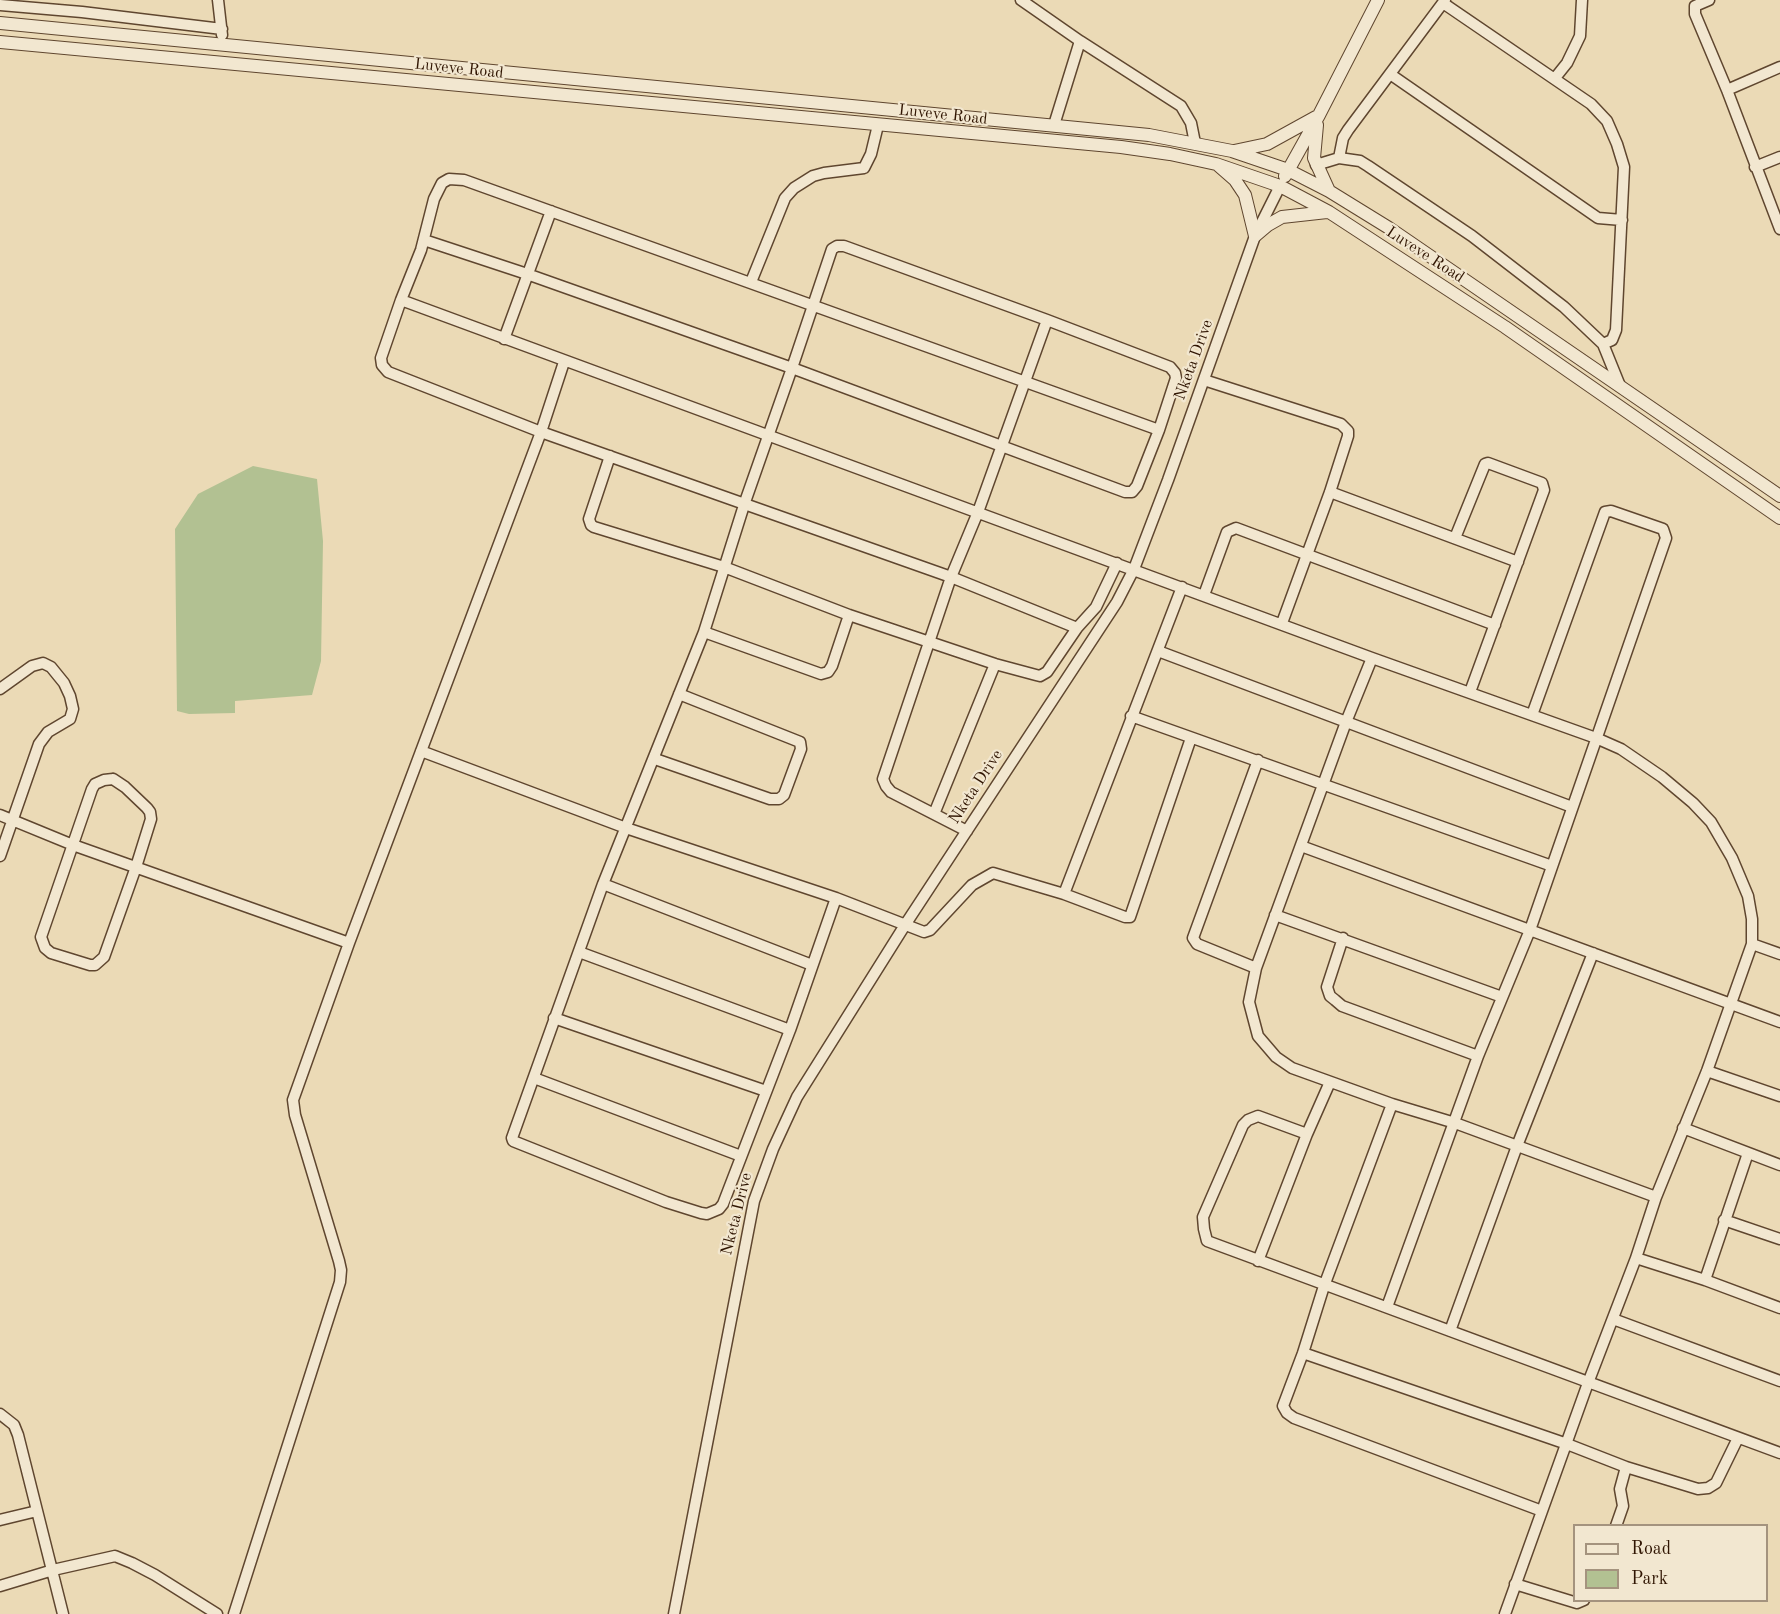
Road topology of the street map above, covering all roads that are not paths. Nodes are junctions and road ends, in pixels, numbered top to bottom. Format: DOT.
graph roads {
  1 [pos="79,0"];
  2 [pos="218,0"];
  3 [pos="1021,0"];
  4 [pos="1378,0"];
  5 [pos="1582,0"];
  6 [pos="1707,0"];
  7 [pos="1444,1"];
  8 [pos="0,5"];
  9 [pos="82,12"];
  10 [pos="0,23"];
  11 [pos="222,29"];
  12 [pos="1080,41"];
  13 [pos="0,42"];
  14 [pos="223,45"];
  15 [pos="1780,67"];
  16 [pos="1390,74"];
  17 [pos="1555,78"];
  18 [pos="1727,90"];
  19 [pos="1319,116"];
  20 [pos="878,125"];
  21 [pos="1054,125"];
  22 [pos="1195,143"];
  23 [pos="1232,152"];
  24 [pos="1780,157"];
  25 [pos="1339,158"];
  26 [pos="1216,164"];
  27 [pos="1316,165"];
  28 [pos="1755,167"];
  29 [pos="1288,170"];
  30 [pos="1280,186"];
  31 [pos="1329,191"];
  32 [pos="551,211"];
  33 [pos="1329,212"];
  34 [pos="1622,220"];
  35 [pos="1780,229"];
  36 [pos="1255,236"];
  37 [pos="424,240"];
  38 [pos="527,274"];
  39 [pos="751,282"];
  40 [pos="400,300"];
  41 [pos="814,304"];
  42 [pos="1047,320"];
  43 [pos="504,339"];
  44 [pos="1604,344"];
  45 [pos="564,362"];
  46 [pos="792,368"];
  47 [pos="1204,380"];
  48 [pos="1025,383"];
  49 [pos="1620,386"];
  50 [pos="1159,430"];
  51 [pos="541,432"];
  52 [pos="767,436"];
  53 [pos="1002,447"];
  54 [pos="610,456"];
  55 [pos="1330,492"];
  56 [pos="1780,495"];
  57 [pos="745,502"];
  58 [pos="978,512"];
  59 [pos="1780,518"];
  60 [pos="1455,538"];
  61 [pos="1306,555"];
  62 [pos="1518,562"];
  63 [pos="1118,563"];
  64 [pos="724,567"];
  65 [pos="1134,569"];
  66 [pos="951,577"];
  67 [pos="1182,587"];
  68 [pos="1203,595"];
  69 [pos="849,615"];
  70 [pos="1282,623"];
  71 [pos="1495,625"];
  72 [pos="1077,628"];
  73 [pos="704,632"];
  74 [pos="929,641"];
  75 [pos="1158,651"];
  76 [pos="1372,658"];
  77 [pos="995,664"];
  78 [pos="0,689"];
  79 [pos="1470,692"];
  80 [pos="679,694"];
  81 [pos="1532,715"];
  82 [pos="1131,716"];
  83 [pos="1346,722"];
  84 [pos="1191,738"];
  85 [pos="1596,738"];
  86 [pos="422,751"];
  87 [pos="655,759"];
  88 [pos="1258,760"];
  89 [pos="1323,784"];
  90 [pos="1572,807"];
  91 [pos="934,814"];
  92 [pos="0,815"];
  93 [pos="14,820"];
  94 [pos="626,828"];
  95 [pos="967,831"];
  96 [pos="73,845"];
  97 [pos="1301,846"];
  98 [pos="0,856"];
  99 [pos="1552,866"];
  100 [pos="136,867"];
  101 [pos="603,884"];
  102 [pos="1064,894"];
  103 [pos="836,898"];
  104 [pos="1275,915"];
  105 [pos="905,925"];
  106 [pos="1530,930"];
  107 [pos="1343,938"];
  108 [pos="349,943"];
  109 [pos="1752,944"];
  110 [pos="579,952"];
  111 [pos="1593,953"];
  112 [pos="1780,954"];
  113 [pos="812,966"];
  114 [pos="1256,968"];
  115 [pos="1502,997"];
  116 [pos="1732,1004"];
  117 [pos="554,1018"];
  118 [pos="1780,1022"];
  119 [pos="790,1030"];
  120 [pos="1478,1056"];
  121 [pos="1707,1071"];
  122 [pos="534,1078"];
  123 [pos="1330,1082"];
  124 [pos="766,1091"];
  125 [pos="1780,1096"];
  126 [pos="1392,1104"];
  127 [pos="1455,1123"];
  128 [pos="1683,1128"];
  129 [pos="1307,1134"];
  130 [pos="1517,1146"];
  131 [pos="1748,1153"];
  132 [pos="741,1156"];
  133 [pos="1780,1165"];
  134 [pos="1656,1197"];
  135 [pos="1724,1220"];
  136 [pos="1780,1239"];
  137 [pos="1636,1258"];
  138 [pos="1258,1261"];
  139 [pos="1705,1280"];
  140 [pos="1324,1286"];
  141 [pos="1387,1307"];
  142 [pos="1780,1308"];
  143 [pos="1613,1319"];
  144 [pos="1450,1331"];
  145 [pos="1303,1353"];
  146 [pos="1780,1381"];
  147 [pos="1588,1383"];
  148 [pos="0,1414"];
  149 [pos="1738,1438"];
  150 [pos="1567,1444"];
  151 [pos="1780,1453"];
  152 [pos="1626,1467"];
  153 [pos="1542,1510"];
  154 [pos="38,1511"];
  155 [pos="0,1520"];
  156 [pos="1617,1524"];
  157 [pos="53,1570"];
  158 [pos="1515,1584"];
  159 [pos="0,1586"];
  160 [pos="1573,1602"];
  161 [pos="63,1614"];
  162 [pos="217,1614"];
  163 [pos="234,1614"];
  164 [pos="674,1614"];
  165 [pos="1505,1614"];
  1 -- 9 [label="street"];
  2 -- 11 [label="street"];
  3 -- 12 [label="street"];
  4 -- 19 [label="street, Nketa Drive"];
  5 -- 17 [label="street"];
  6 -- 18 [label="street"];
  7 -- 16 [label="street"];
  7 -- 17 [label="street"];
  8 -- 9 [label="street"];
  9 -- 11 [label="street"];
  10 -- 14 [label="street, Luveve Road"];
  11 -- 14 [label="street"];
  12 -- 21 [label="street"];
  12 -- 22 [label="street"];
  13 -- 20 [label="street, Luveve Road"];
  14 -- 21 [label="street, Luveve Road"];
  15 -- 18 [label="street"];
  16 -- 25 [label="street"];
  16 -- 34 [label="street"];
  17 -- 34 [label="street"];
  18 -- 28 [label="street"];
  19 -- 23 [label="street"];
  19 -- 27 [label="street"];
  19 -- 29 [label="street, Nketa Drive"];
  20 -- 26 [label="street, Luveve Road"];
  20 -- 39 [label="street"];
  21 -- 22 [label="street, Luveve Road"];
  22 -- 23 [label="street, Luveve Road"];
  23 -- 29 [label="street, Luveve Road"];
  24 -- 28 [label="street"];
  25 -- 27 [label="street"];
  25 -- 44 [label="street"];
  26 -- 30 [label="street, Luveve Road"];
  26 -- 36 [label="street"];
  27 -- 31 [label="street"];
  28 -- 35 [label="street"];
  29 -- 30 [label="street, Nketa Drive"];
  29 -- 31 [label="street, Luveve Road"];
  30 -- 33 [label="street, Luveve Road"];
  30 -- 36 [label="street, Nketa Drive"];
  31 -- 49 [label="street, Luveve Road"];
  32 -- 37 [label="street"];
  32 -- 38 [label="street"];
  32 -- 39 [label="street"];
  33 -- 36 [label="street"];
  33 -- 59 [label="street, Luveve Road"];
  34 -- 44 [label="street"];
  36 -- 47 [label="street, Nketa Drive"];
  37 -- 38 [label="street"];
  37 -- 40 [label="street"];
  38 -- 43 [label="street"];
  38 -- 46 [label="street"];
  39 -- 41 [label="street"];
  40 -- 43 [label="street"];
  40 -- 51 [label="street"];
  41 -- 42 [label="street"];
  41 -- 46 [label="street"];
  41 -- 48 [label="street"];
  42 -- 48 [label="street"];
  42 -- 50 [label="street"];
  43 -- 45 [label="street"];
  44 -- 49 [label="street"];
  45 -- 51 [label="street"];
  45 -- 52 [label="street"];
  46 -- 52 [label="street"];
  46 -- 53 [label="street"];
  47 -- 55 [label="street"];
  47 -- 65 [label="street, Nketa Drive"];
  48 -- 50 [label="street"];
  48 -- 53 [label="street"];
  49 -- 56 [label="street, Luveve Road"];
  50 -- 53 [label="street"];
  51 -- 54 [label="street"];
  51 -- 86 [label="street"];
  52 -- 57 [label="street"];
  52 -- 58 [label="street"];
  53 -- 58 [label="street"];
  54 -- 57 [label="street"];
  54 -- 64 [label="street"];
  55 -- 60 [label="street"];
  55 -- 61 [label="street"];
  57 -- 64 [label="street"];
  57 -- 66 [label="street"];
  58 -- 63 [label="street"];
  58 -- 66 [label="street"];
  60 -- 62 [label="street"];
  60 -- 62 [label="street"];
  61 -- 68 [label="street"];
  61 -- 70 [label="street"];
  61 -- 71 [label="street"];
  62 -- 71 [label="street"];
  63 -- 65 [label="street"];
  63 -- 72 [label="street"];
  64 -- 69 [label="street"];
  64 -- 73 [label="street"];
  65 -- 67 [label="street"];
  65 -- 95 [label="street, Nketa Drive"];
  66 -- 72 [label="street"];
  66 -- 74 [label="street"];
  67 -- 68 [label="street"];
  67 -- 75 [label="street"];
  68 -- 70 [label="street"];
  69 -- 73 [label="street"];
  69 -- 74 [label="street"];
  70 -- 76 [label="street"];
  71 -- 79 [label="street"];
  72 -- 77 [label="street"];
  73 -- 80 [label="street"];
  74 -- 77 [label="street"];
  74 -- 91 [label="street"];
  75 -- 82 [label="street"];
  75 -- 83 [label="street"];
  76 -- 79 [label="street"];
  76 -- 83 [label="street"];
  77 -- 91 [label="street"];
  78 -- 93 [label="street"];
  79 -- 81 [label="street"];
  80 -- 87 [label="street"];
  80 -- 87 [label="street"];
  81 -- 85 [label="street"];
  81 -- 85 [label="street"];
  82 -- 84 [label="street"];
  82 -- 102 [label="street"];
  83 -- 89 [label="street"];
  83 -- 90 [label="street"];
  84 -- 88 [label="street"];
  84 -- 102 [label="street"];
  85 -- 90 [label="street"];
  85 -- 109 [label="street"];
  86 -- 94 [label="street"];
  86 -- 108 [label="street"];
  87 -- 94 [label="street"];
  88 -- 89 [label="street"];
  88 -- 114 [label="street"];
  89 -- 97 [label="street"];
  89 -- 99 [label="street"];
  90 -- 99 [label="street"];
  91 -- 95 [label="street"];
  92 -- 93 [label="street"];
  93 -- 96 [label="street"];
  93 -- 98 [label="street"];
  94 -- 101 [label="street"];
  94 -- 103 [label="street"];
  95 -- 105 [label="street, Nketa Drive"];
  96 -- 100 [label="street"];
  96 -- 100 [label="street"];
  96 -- 100 [label="street"];
  97 -- 104 [label="street"];
  97 -- 106 [label="street"];
  99 -- 106 [label="street"];
  100 -- 108 [label="street"];
  101 -- 110 [label="street"];
  101 -- 113 [label="street"];
  102 -- 105 [label="street"];
  103 -- 105 [label="street"];
  103 -- 113 [label="street"];
  104 -- 107 [label="street"];
  104 -- 114 [label="street"];
  105 -- 164 [label="street, Nketa Drive"];
  106 -- 111 [label="street"];
  106 -- 115 [label="street"];
  107 -- 115 [label="street"];
  107 -- 120 [label="street"];
  108 -- 163 [label="street"];
  109 -- 112 [label="street"];
  109 -- 116 [label="street"];
  110 -- 117 [label="street"];
  110 -- 119 [label="street"];
  111 -- 116 [label="street"];
  111 -- 130 [label="street"];
  113 -- 119 [label="street"];
  114 -- 123 [label="street"];
  115 -- 120 [label="street"];
  116 -- 118 [label="street"];
  116 -- 121 [label="street"];
  117 -- 122 [label="street"];
  117 -- 124 [label="street"];
  119 -- 124 [label="street"];
  120 -- 127 [label="street"];
  121 -- 125 [label="street"];
  121 -- 128 [label="street"];
  122 -- 132 [label="street"];
  122 -- 132 [label="street"];
  123 -- 126 [label="street"];
  123 -- 129 [label="street"];
  124 -- 132 [label="street"];
  126 -- 127 [label="street"];
  126 -- 140 [label="street"];
  127 -- 130 [label="street"];
  127 -- 141 [label="street"];
  128 -- 131 [label="street"];
  128 -- 134 [label="street"];
  129 -- 138 [label="street"];
  129 -- 138 [label="street"];
  130 -- 134 [label="street"];
  130 -- 144 [label="street"];
  131 -- 133 [label="street"];
  131 -- 135 [label="street"];
  134 -- 137 [label="street"];
  135 -- 136 [label="street"];
  135 -- 139 [label="street"];
  137 -- 139 [label="street"];
  137 -- 143 [label="street"];
  138 -- 140 [label="street"];
  139 -- 142 [label="street"];
  140 -- 141 [label="street"];
  140 -- 145 [label="street"];
  141 -- 144 [label="street"];
  143 -- 146 [label="street"];
  143 -- 147 [label="street"];
  144 -- 147 [label="street"];
  145 -- 150 [label="street"];
  145 -- 153 [label="street"];
  147 -- 149 [label="street"];
  147 -- 150 [label="street"];
  148 -- 154 [label="street"];
  149 -- 151 [label="street"];
  149 -- 152 [label="street"];
  150 -- 152 [label="street"];
  150 -- 153 [label="street"];
  152 -- 156 [label="street"];
  153 -- 158 [label="street"];
  154 -- 155 [label="street"];
  154 -- 157 [label="street"];
  157 -- 159 [label="street"];
  157 -- 161 [label="street"];
  157 -- 162 [label="street"];
  158 -- 160 [label="street"];
  158 -- 165 [label="street"];
}
